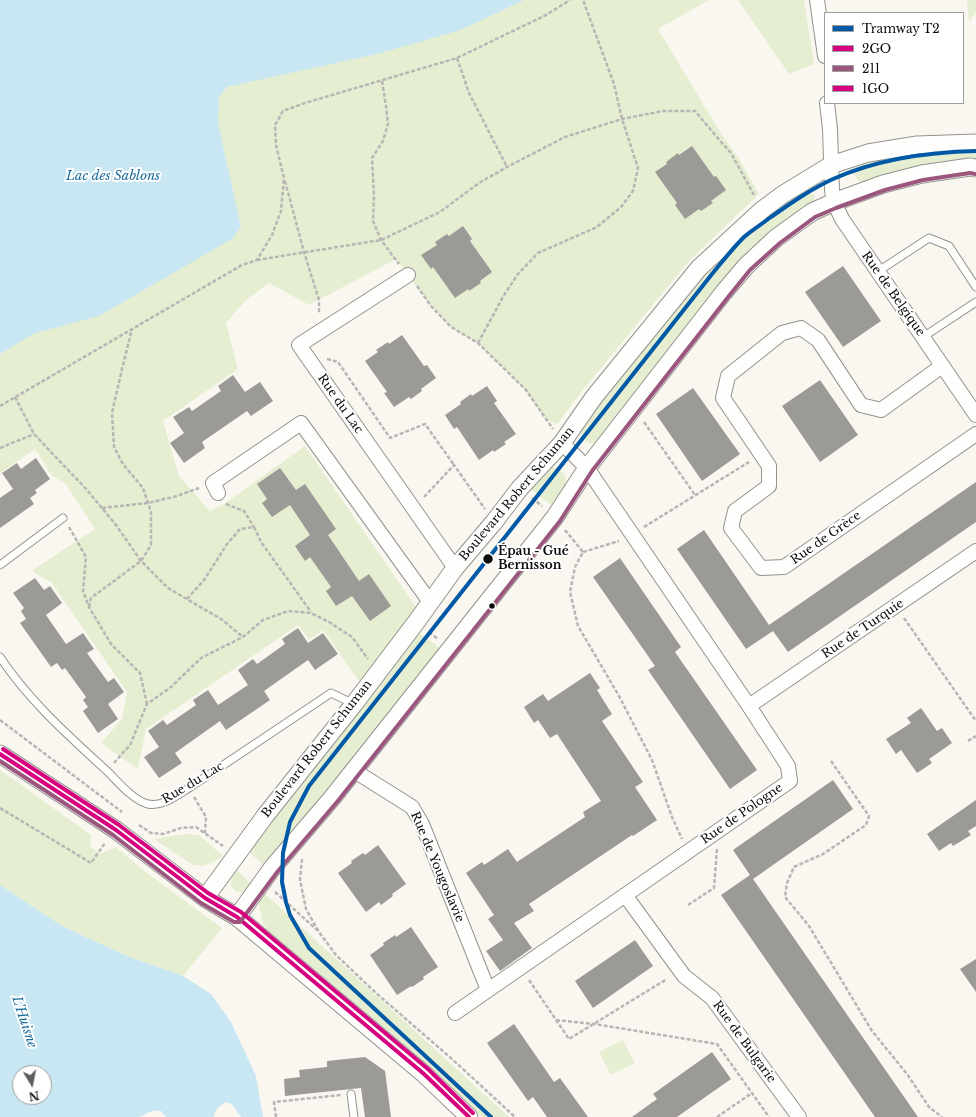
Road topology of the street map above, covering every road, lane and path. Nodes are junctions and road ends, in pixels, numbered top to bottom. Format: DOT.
graph roads {
  1 [pos="570,0"];
  2 [pos="583,0"];
  3 [pos="817,0"];
  4 [pos="824,49"];
  5 [pos="457,58"];
  6 [pos="382,80"];
  7 [pos="827,104"];
  8 [pos="622,119"];
  9 [pos="976,143"];
  10 [pos="831,165"];
  11 [pos="507,167"];
  12 [pos="976,168"];
  13 [pos="284,178"];
  14 [pos="834,202"];
  15 [pos="762,210"];
  16 [pos="381,240"];
  17 [pos="304,252"];
  18 [pos="257,260"];
  19 [pos="877,272"];
  20 [pos="408,275"];
  21 [pos="976,288"];
  22 [pos="976,302"];
  23 [pos="326,328"];
  24 [pos="132,329"];
  25 [pos="923,337"];
  26 [pos="478,343"];
  27 [pos="305,353"];
  28 [pos="942,366"];
  29 [pos="15,397"];
  30 [pos="0,406"];
  31 [pos="634,407"];
  32 [pos="976,415"];
  33 [pos="34,434"];
  34 [pos="976,434"];
  35 [pos="562,442"];
  36 [pos="0,448"];
  37 [pos="761,454"];
  38 [pos="454,465"];
  39 [pos="587,468"];
  40 [pos="216,488"];
  41 [pos="520,488"];
  42 [pos="695,495"];
  43 [pos="148,503"];
  44 [pos="102,508"];
  45 [pos="413,508"];
  46 [pos="63,518"];
  47 [pos="555,518"];
  48 [pos="494,522"];
  49 [pos="254,527"];
  50 [pos="632,535"];
  51 [pos="976,551"];
  52 [pos="583,552"];
  53 [pos="141,561"];
  54 [pos="0,565"];
  55 [pos="455,568"];
  56 [pos="186,599"];
  57 [pos="430,602"];
  58 [pos="896,606"];
  59 [pos="89,607"];
  60 [pos="311,613"];
  61 [pos="243,637"];
  62 [pos="0,657"];
  63 [pos="377,672"];
  64 [pos="147,704"];
  65 [pos="354,704"];
  66 [pos="749,706"];
  67 [pos="0,720"];
  68 [pos="976,721"];
  69 [pos="976,736"];
  70 [pos="968,741"];
  71 [pos="0,754"];
  72 [pos="831,761"];
  73 [pos="105,770"];
  74 [pos="353,770"];
  75 [pos="189,788"];
  76 [pos="0,808"];
  77 [pos="124,814"];
  78 [pos="136,823"];
  79 [pos="116,830"];
  80 [pos="718,831"];
  81 [pos="205,834"];
  82 [pos="688,852"];
  83 [pos="302,854"];
  84 [pos="236,856"];
  85 [pos="262,882"];
  86 [pos="625,895"];
  87 [pos="205,898"];
  88 [pos="688,905"];
  89 [pos="237,917"];
  90 [pos="319,932"];
  91 [pos="521,968"];
  92 [pos="680,971"];
  93 [pos="488,990"];
  94 [pos="455,1013"];
  95 [pos="556,1020"];
  96 [pos="594,1024"];
  97 [pos="752,1093"];
  98 [pos="351,1094"];
  99 [pos="793,1115"];
  100 [pos="276,1117"];
  101 [pos="354,1117"];
  102 [pos="469,1117"];
  103 [pos="515,1117"];
  104 [pos="717,1117"];
  105 [pos="769,1117"];
  106 [pos="942,1117"];
  1 -- 5 [label="path"];
  2 -- 8 [label="path"];
  3 -- 4 [label="street"];
  5 -- 6 [label="path"];
  5 -- 11 [label="path"];
  6 -- 13 [label="path"];
  6 -- 16 [label="path"];
  7 -- 10 [label="street, Rue de Belgique"];
  8 -- 11 [label="path"];
  8 -- 15 [label="path"];
  8 -- 26 [label="path"];
  9 -- 10 [label="street, Boulevard Robert Schuman"];
  10 -- 14 [label="street, Rue de Belgique"];
  10 -- 15 [label="street, Boulevard Robert Schuman"];
  11 -- 16 [label="path"];
  12 -- 14 [label="street"];
  13 -- 17 [label="path"];
  13 -- 18 [label="path"];
  14 -- 19 [label="street, Rue de Belgique"];
  14 -- 31 [label="street"];
  15 -- 35 [label="street, Boulevard Robert Schuman"];
  16 -- 17 [label="path"];
  16 -- 20 [label="path"];
  17 -- 18 [label="path"];
  17 -- 23 [label="path"];
  18 -- 24 [label="path"];
  19 -- 21 [label="lane"];
  19 -- 25 [label="street, Rue de Belgique"];
  20 -- 23 [label="street"];
  20 -- 26 [label="path"];
  22 -- 25 [label="lane"];
  23 -- 27 [label="street"];
  24 -- 29 [label="path"];
  24 -- 43 [label="path"];
  25 -- 28 [label="street, Rue de Belgique"];
  26 -- 35 [label="path"];
  27 -- 38 [label="path"];
  27 -- 45 [label="street, Rue du Lac"];
  28 -- 32 [label="street, Rue de Belgique"];
  28 -- 37 [label="street, Rue de Grèce"];
  29 -- 30 [label="path"];
  29 -- 33 [label="path"];
  31 -- 39 [label="street"];
  31 -- 42 [label="path"];
  33 -- 36 [label="path"];
  33 -- 44 [label="path"];
  34 -- 37 [label="street, Rue de Grèce"];
  35 -- 39 [label="street, Rue de Pologne"];
  35 -- 41 [label="street, Boulevard Robert Schuman"];
  37 -- 42 [label="path"];
  38 -- 45 [label="path"];
  38 -- 48 [label="path"];
  39 -- 47 [label="street"];
  39 -- 50 [label="street, Rue de Pologne"];
  40 -- 43 [label="path"];
  40 -- 49 [label="path"];
  40 -- 57 [label="street"];
  41 -- 47 [label="path"];
  41 -- 48 [label="street, Boulevard Robert Schuman"];
  42 -- 50 [label="path"];
  43 -- 44 [label="path"];
  43 -- 53 [label="path"];
  44 -- 53 [label="path"];
  45 -- 55 [label="street, Rue du Lac"];
  46 -- 54 [label="lane"];
  46 -- 59 [label="path"];
  47 -- 52 [label="path"];
  47 -- 74 [label="street"];
  48 -- 55 [label="street, Boulevard Robert Schuman"];
  49 -- 56 [label="path"];
  49 -- 60 [label="path"];
  50 -- 52 [label="path"];
  50 -- 66 [label="street, Rue de Pologne"];
  51 -- 58 [label="street, Rue de Turquie"];
  52 -- 82 [label="path"];
  53 -- 56 [label="path"];
  53 -- 59 [label="path"];
  55 -- 57 [label="street, Boulevard Robert Schuman"];
  56 -- 61 [label="path"];
  57 -- 63 [label="street, Boulevard Robert Schuman"];
  58 -- 66 [label="street, Rue de Turquie"];
  58 -- 68 [label="path"];
  59 -- 64 [label="path"];
  60 -- 61 [label="path"];
  60 -- 63 [label="path"];
  61 -- 64 [label="path"];
  62 -- 73 [label="lane, Rue du Lac"];
  63 -- 65 [label="street, Boulevard Robert Schuman"];
  64 -- 73 [label="path"];
  65 -- 75 [label="lane, Rue du Lac"];
  65 -- 84 [label="street, Boulevard Robert Schuman"];
  66 -- 80 [label="street, Rue de Pologne"];
  67 -- 77 [label="path"];
  69 -- 70 [label="path"];
  71 -- 79 [label="street"];
  72 -- 106 [label="path"];
  73 -- 75 [label="lane, Rue du Lac"];
  74 -- 85 [label="street"];
  74 -- 93 [label="street, Rue de Yougoslavie"];
  75 -- 81 [label="path"];
  76 -- 79 [label="path"];
  78 -- 81 [label="path"];
  79 -- 87 [label="street"];
  80 -- 82 [label="street, Rue de Pologne"];
  80 -- 88 [label="path"];
  81 -- 84 [label="path"];
  82 -- 86 [label="street, Rue de Pologne"];
  83 -- 90 [label="path"];
  84 -- 87 [label="street, Boulevard Robert Schuman"];
  85 -- 89 [label="street"];
  85 -- 90 [label="path"];
  86 -- 91 [label="street, Rue de Pologne"];
  86 -- 92 [label="street, Rue de Bulgarie"];
  87 -- 89 [label="street"];
  89 -- 102 [label="street"];
  90 -- 103 [label="path"];
  91 -- 93 [label="street, Rue de Pologne"];
  91 -- 95 [label="path"];
  92 -- 96 [label="path"];
  92 -- 99 [label="street, Rue de Bulgarie"];
  93 -- 94 [label="street, Rue de Pologne"];
  95 -- 96 [label="path"];
  95 -- 96 [label="path"];
  96 -- 97 [label="path"];
  97 -- 104 [label="path"];
  97 -- 105 [label="path"];
  98 -- 100 [label="path"];
  98 -- 101 [label="lane"];
}
